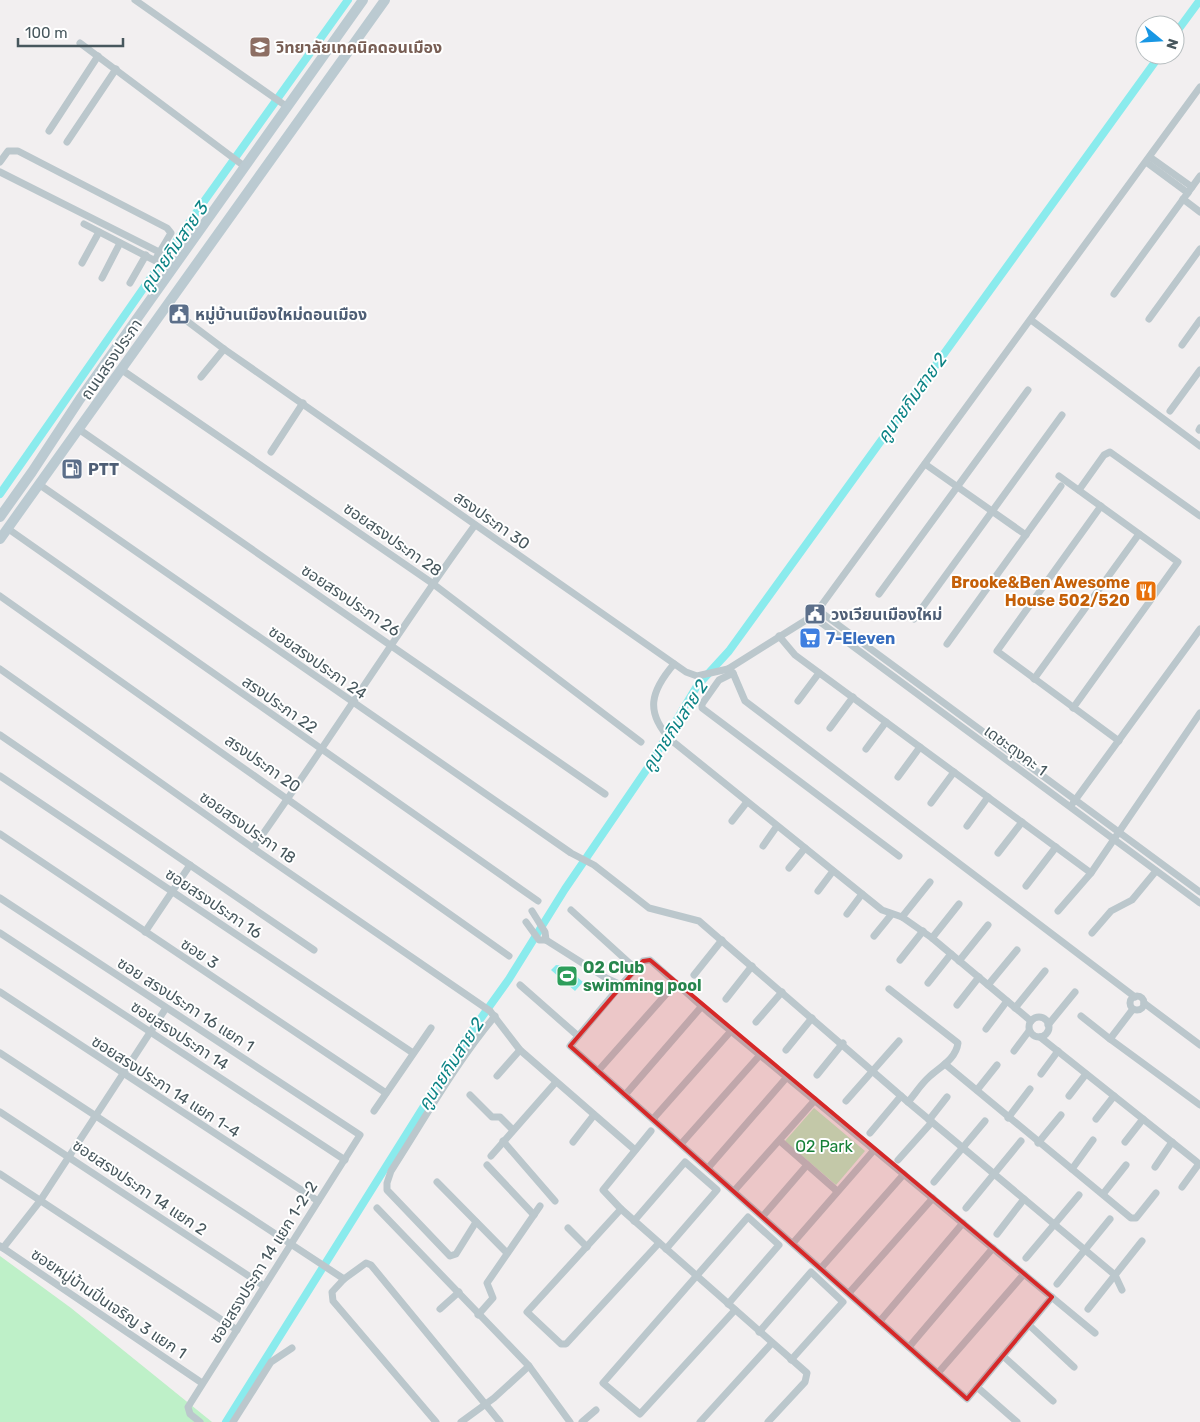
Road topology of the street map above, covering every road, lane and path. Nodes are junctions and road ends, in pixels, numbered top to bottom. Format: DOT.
graph roads {
  1 [pos="135,0"];
  2 [pos="363,0"];
  3 [pos="385,0"];
  4 [pos="80,43"];
  5 [pos="98,56"];
  6 [pos="116,69"];
  7 [pos="1200,87"];
  8 [pos="284,105"];
  9 [pos="49,131"];
  10 [pos="67,142"];
  11 [pos="1148,160"];
  12 [pos="0,162"];
  13 [pos="244,166"];
  14 [pos="0,172"];
  15 [pos="1199,180"];
  16 [pos="1190,190"];
  17 [pos="1183,199"];
  18 [pos="1200,212"];
  19 [pos="84,224"];
  20 [pos="99,232"];
  21 [pos="120,243"];
  22 [pos="1200,249"];
  23 [pos="146,255"];
  24 [pos="168,260"];
  25 [pos="157,261"];
  26 [pos="82,263"];
  27 [pos="102,278"];
  28 [pos="130,283"];
  29 [pos="1114,294"];
  30 [pos="167,306"];
  31 [pos="1031,320"];
  32 [pos="1149,320"];
  33 [pos="1200,320"];
  34 [pos="1182,345"];
  35 [pos="224,349"];
  36 [pos="122,370"];
  37 [pos="1200,370"];
  38 [pos="201,377"];
  39 [pos="1028,390"];
  40 [pos="303,403"];
  41 [pos="1170,411"];
  42 [pos="1062,415"];
  43 [pos="80,430"];
  44 [pos="1200,446"];
  45 [pos="271,452"];
  46 [pos="926,464"];
  47 [pos="1058,476"];
  48 [pos="40,485"];
  49 [pos="958,486"];
  50 [pos="1061,486"];
  51 [pos="1079,490"];
  52 [pos="1101,506"];
  53 [pos="992,511"];
  54 [pos="1,514"];
  55 [pos="1200,516"];
  56 [pos="475,524"];
  57 [pos="7,528"];
  58 [pos="1139,534"];
  59 [pos="1026,535"];
  60 [pos="0,539"];
  61 [pos="432,583"];
  62 [pos="879,594"];
  63 [pos="0,596"];
  64 [pos="816,615"];
  65 [pos="914,619"];
  66 [pos="1200,629"];
  67 [pos="779,636"];
  68 [pos="947,644"];
  69 [pos="392,645"];
  70 [pos="674,664"];
  71 [pos="0,669"];
  72 [pos="731,671"];
  73 [pos="819,673"];
  74 [pos="1034,679"];
  75 [pos="852,697"];
  76 [pos="798,701"];
  77 [pos="352,702"];
  78 [pos="1073,708"];
  79 [pos="1200,713"];
  80 [pos="886,722"];
  81 [pos="830,728"];
  82 [pos="0,736"];
  83 [pos="1118,741"];
  84 [pos="641,742"];
  85 [pos="920,747"];
  86 [pos="320,748"];
  87 [pos="866,749"];
  88 [pos="954,772"];
  89 [pos="0,776"];
  90 [pos="898,777"];
  91 [pos="605,794"];
  92 [pos="988,797"];
  93 [pos="289,798"];
  94 [pos="1076,800"];
  95 [pos="747,802"];
  96 [pos="932,803"];
  97 [pos="1070,806"];
  98 [pos="732,821"];
  99 [pos="1022,822"];
  100 [pos="777,826"];
  101 [pos="967,826"];
  102 [pos="1118,831"];
  103 [pos="0,834"];
  104 [pos="1114,839"];
  105 [pos="763,846"];
  106 [pos="1056,847"];
  107 [pos="253,848"];
  108 [pos="805,848"];
  109 [pos="998,853"];
  110 [pos="898,856"];
  111 [pos="190,865"];
  112 [pos="789,868"];
  113 [pos="833,871"];
  114 [pos="1156,871"];
  115 [pos="1091,873"];
  116 [pos="930,882"];
  117 [pos="1026,886"];
  118 [pos="172,891"];
  119 [pos="818,891"];
  120 [pos="1200,892"];
  121 [pos="862,894"];
  122 [pos="0,898"];
  123 [pos="538,900"];
  124 [pos="1200,903"];
  125 [pos="959,904"];
  126 [pos="571,910"];
  127 [pos="1058,911"];
  128 [pos="533,914"];
  129 [pos="847,914"];
  130 [pos="891,915"];
  131 [pos="902,917"];
  132 [pos="527,923"];
  133 [pos="988,925"];
  134 [pos="923,931"];
  135 [pos="144,932"];
  136 [pos="0,933"];
  137 [pos="1092,933"];
  138 [pos="874,936"];
  139 [pos="932,938"];
  140 [pos="543,940"];
  141 [pos="722,940"];
  142 [pos="314,950"];
  143 [pos="1017,950"];
  144 [pos="951,954"];
  145 [pos="508,956"];
  146 [pos="900,960"];
  147 [pos="959,960"];
  148 [pos="752,966"];
  149 [pos="636,969"];
  150 [pos="1045,971"];
  151 [pos="694,975"];
  152 [pos="978,977"];
  153 [pos="676,983"];
  154 [pos="928,983"];
  155 [pos="520,985"];
  156 [pos="621,985"];
  157 [pos="988,985"];
  158 [pos="889,989"];
  159 [pos="0,992"];
  160 [pos="782,992"];
  161 [pos="1075,992"];
  162 [pos="1135,996"];
  163 [pos="726,999"];
  164 [pos="1007,1001"];
  165 [pos="1144,1003"];
  166 [pos="957,1005"];
  167 [pos="702,1006"];
  168 [pos="166,1008"];
  169 [pos="1015,1008"];
  170 [pos="1134,1009"];
  171 [pos="492,1014"];
  172 [pos="1081,1016"];
  173 [pos="812,1018"];
  174 [pos="1031,1021"];
  175 [pos="756,1022"];
  176 [pos="1048,1025"];
  177 [pos="431,1028"];
  178 [pos="986,1029"];
  179 [pos="731,1030"];
  180 [pos="1030,1031"];
  181 [pos="150,1032"];
  182 [pos="578,1036"];
  183 [pos="1040,1037"];
  184 [pos="1110,1039"];
  185 [pos="899,1041"];
  186 [pos="843,1043"];
  187 [pos="1200,1045"];
  188 [pos="520,1050"];
  189 [pos="786,1050"];
  190 [pos="1014,1051"];
  191 [pos="1058,1051"];
  192 [pos="0,1053"];
  193 [pos="413,1053"];
  194 [pos="760,1054"];
  195 [pos="945,1064"];
  196 [pos="997,1065"];
  197 [pos="873,1070"];
  198 [pos="598,1071"];
  199 [pos="123,1074"];
  200 [pos="1041,1074"];
  201 [pos="1086,1074"];
  202 [pos="817,1075"];
  203 [pos="497,1076"];
  204 [pos="787,1077"];
  205 [pos="556,1082"];
  206 [pos="1030,1089"];
  207 [pos="977,1090"];
  208 [pos="386,1093"];
  209 [pos="470,1094"];
  210 [pos="625,1095"];
  211 [pos="902,1096"];
  212 [pos="1069,1096"];
  213 [pos="1114,1096"];
  214 [pos="947,1097"];
  215 [pos="815,1100"];
  216 [pos="846,1101"];
  217 [pos="908,1102"];
  218 [pos="1200,1105"];
  219 [pos="374,1111"];
  220 [pos="0,1112"];
  221 [pos="95,1115"];
  222 [pos="594,1115"];
  223 [pos="1061,1115"];
  224 [pos="1008,1118"];
  225 [pos="653,1119"];
  226 [pos="1096,1119"];
  227 [pos="1143,1119"];
  228 [pos="930,1121"];
  229 [pos="985,1121"];
  230 [pos="513,1130"];
  231 [pos="651,1131"];
  232 [pos="358,1133"];
  233 [pos="870,1133"];
  234 [pos="780,1140"];
  235 [pos="1093,1140"];
  236 [pos="1021,1141"];
  237 [pos="503,1142"];
  238 [pos="572,1142"];
  239 [pos="1125,1142"];
  240 [pos="1172,1142"];
  241 [pos="1038,1143"];
  242 [pos="682,1144"];
  243 [pos="962,1147"];
  244 [pos="636,1150"];
  245 [pos="874,1150"];
  246 [pos="68,1156"];
  247 [pos="491,1156"];
  248 [pos="345,1160"];
  249 [pos="898,1160"];
  250 [pos="807,1165"];
  251 [pos="1126,1165"];
  252 [pos="488,1166"];
  253 [pos="1154,1167"];
  254 [pos="708,1168"];
  255 [pos="1072,1169"];
  256 [pos="993,1173"];
  257 [pos="0,1174"];
  258 [pos="904,1174"];
  259 [pos="437,1182"];
  260 [pos="934,1182"];
  261 [pos="1182,1187"];
  262 [pos="734,1191"];
  263 [pos="837,1191"];
  264 [pos="1156,1193"];
  265 [pos="1103,1194"];
  266 [pos="1079,1195"];
  267 [pos="933,1198"];
  268 [pos="1024,1199"];
  269 [pos="40,1201"];
  270 [pos="555,1201"];
  271 [pos="318,1202"];
  272 [pos="540,1206"];
  273 [pos="377,1208"];
  274 [pos="966,1208"];
  275 [pos="621,1209"];
  276 [pos="534,1215"];
  277 [pos="763,1216"];
  278 [pos="1110,1219"];
  279 [pos="634,1220"];
  280 [pos="476,1222"];
  281 [pos="963,1223"];
  282 [pos="1054,1224"];
  283 [pos="568,1228"];
  284 [pos="997,1234"];
  285 [pos="1142,1241"];
  286 [pos="290,1243"];
  287 [pos="659,1243"];
  288 [pos="793,1243"];
  289 [pos="2,1247"];
  290 [pos="587,1247"];
  291 [pos="992,1248"];
  292 [pos="666,1249"];
  293 [pos="1085,1250"];
  294 [pos="507,1253"];
  295 [pos="1026,1258"];
  296 [pos="821,1268"];
  297 [pos="1024,1274"];
  298 [pos="1115,1275"];
  299 [pos="696,1276"];
  300 [pos="344,1279"];
  301 [pos="1057,1284"];
  302 [pos="264,1286"];
  303 [pos="1122,1290"];
  304 [pos="459,1292"];
  305 [pos="849,1293"];
  306 [pos="1052,1297"];
  307 [pos="728,1304"];
  308 [pos="440,1309"];
  309 [pos="1088,1309"];
  310 [pos="734,1310"];
  311 [pos="478,1315"];
  312 [pos="880,1321"];
  313 [pos="1028,1325"];
  314 [pos="237,1330"];
  315 [pos="759,1332"];
  316 [pos="1095,1333"];
  317 [pos="772,1343"];
  318 [pos="909,1347"];
  319 [pos="292,1348"];
  320 [pos="1003,1356"];
  321 [pos="791,1360"];
  322 [pos="529,1366"];
  323 [pos="1074,1367"];
  324 [pos="938,1373"];
  325 [pos="202,1383"];
  326 [pos="977,1387"];
  327 [pos="1053,1401"];
  328 [pos="486,1402"];
  329 [pos="596,1410"];
  330 [pos="200,1422"];
  331 [pos="233,1422"];
  332 [pos="436,1422"];
  333 [pos="461,1422"];
  334 [pos="500,1422"];
  335 [pos="570,1422"];
  336 [pos="582,1422"];
  337 [pos="700,1422"];
  338 [pos="768,1422"];
  339 [pos="1017,1422"];
  1 -- 8 [label="street"];
  2 -- 8 [label="main road, ถนนสรงประภา"];
  3 -- 30 [label="main road, ถนนสรงประภา"];
  4 -- 5 [label="street"];
  5 -- 6 [label="street"];
  5 -- 9 [label="street"];
  6 -- 10 [label="street"];
  6 -- 13 [label="street"];
  7 -- 11 [label="street"];
  8 -- 13 [label="main road, ถนนสรงประภา"];
  11 -- 16 [label="street"];
  11 -- 31 [label="street"];
  12 -- 24 [label="street"];
  13 -- 24 [label="main road, ถนนสรงประภา"];
  14 -- 24 [label="street"];
  15 -- 16 [label="street"];
  16 -- 17 [label="street"];
  17 -- 18 [label="street"];
  17 -- 29 [label="street"];
  19 -- 20 [label="street"];
  20 -- 21 [label="street"];
  20 -- 26 [label="street"];
  21 -- 23 [label="street"];
  21 -- 27 [label="street"];
  22 -- 32 [label="street"];
  23 -- 25 [label="street"];
  23 -- 28 [label="street"];
  24 -- 25 [label="street"];
  24 -- 25 [label="street"];
  24 -- 54 [label="main road, ถนนสรงประภา"];
  30 -- 35 [label="street, สรงประภา 30"];
  30 -- 36 [label="main road, ถนนสรงประภา"];
  31 -- 44 [label="street"];
  31 -- 46 [label="street"];
  33 -- 34 [label="street"];
  35 -- 38 [label="street"];
  35 -- 40 [label="street, สรงประภา 30"];
  36 -- 43 [label="main road, ถนนสรงประภา"];
  36 -- 61 [label="street, ซอยสรงประภา 28"];
  37 -- 41 [label="street"];
  39 -- 49 [label="street"];
  40 -- 45 [label="street"];
  40 -- 56 [label="street, สรงประภา 30"];
  42 -- 53 [label="street"];
  43 -- 48 [label="main road, ถนนสรงประภา"];
  43 -- 69 [label="street, ซอยสรงประภา 26"];
  46 -- 49 [label="street"];
  46 -- 64 [label="street"];
  47 -- 51 [label="street"];
  48 -- 57 [label="main road, ถนนสรงประภา"];
  48 -- 77 [label="street, ซอยสรงประภา 24"];
  49 -- 53 [label="street"];
  49 -- 62 [label="street"];
  50 -- 59 [label="street"];
  51 -- 52 [label="street"];
  51 -- 55 [label="street"];
  52 -- 58 [label="street"];
  52 -- 74 [label="street"];
  53 -- 59 [label="street"];
  53 -- 65 [label="street"];
  56 -- 61 [label="street"];
  56 -- 70 [label="street, สรงประภา 30"];
  57 -- 60 [label="main road, ถนนสรงประภา"];
  57 -- 86 [label="street, สรงประภา 22"];
  58 -- 74 [label="street"];
  58 -- 78 [label="street"];
  59 -- 68 [label="street"];
  61 -- 69 [label="street"];
  61 -- 84 [label="street, ซอยสรงประภา 28"];
  63 -- 93 [label="street, สรงประภา 20"];
  64 -- 67 [label="street, สรงประภา 30"];
  64 -- 94 [label="street, เดชะตุงคะ 1"];
  64 -- 97 [label="street, เดชะตุงคะ 1"];
  66 -- 83 [label="street"];
  67 -- 72 [label="street, สรงประภา 30"];
  67 -- 73 [label="street"];
  69 -- 77 [label="street"];
  69 -- 91 [label="street, ซอยสรงประภา 26"];
  70 -- 72 [label="street, สรงประภา 30"];
  70 -- 95 [label="street"];
  71 -- 107 [label="street, ซอยสรงประภา 18"];
  72 -- 110 [label="street"];
  72 -- 162 [label="street"];
  73 -- 75 [label="street"];
  73 -- 76 [label="street"];
  74 -- 78 [label="street"];
  75 -- 80 [label="street"];
  75 -- 81 [label="street"];
  77 -- 86 [label="street"];
  77 -- 141 [label="street, ซอยสรงประภา 24"];
  78 -- 83 [label="street"];
  79 -- 102 [label="street"];
  80 -- 85 [label="street"];
  80 -- 87 [label="street"];
  82 -- 111 [label="street"];
  83 -- 94 [label="street"];
  85 -- 88 [label="street"];
  85 -- 90 [label="street"];
  86 -- 93 [label="street"];
  86 -- 123 [label="street, สรงประภา 22"];
  88 -- 92 [label="street"];
  88 -- 96 [label="street"];
  89 -- 118 [label="street, ซอยสรงประภา 16"];
  92 -- 99 [label="street"];
  92 -- 101 [label="street"];
  93 -- 107 [label="street"];
  93 -- 145 [label="street, สรงประภา 20"];
  94 -- 97 [label="street"];
  94 -- 102 [label="street, เดชะตุงคะ 1"];
  95 -- 98 [label="street"];
  95 -- 100 [label="street"];
  97 -- 104 [label="street, เดชะตุงคะ 1"];
  99 -- 106 [label="street"];
  99 -- 109 [label="street"];
  100 -- 105 [label="street"];
  100 -- 108 [label="street"];
  102 -- 104 [label="street"];
  102 -- 120 [label="street, เดชะตุงคะ 1"];
  103 -- 135 [label="street, ซอย 3"];
  104 -- 114 [label="street, เดชะตุงคะ 1"];
  104 -- 115 [label="street"];
  106 -- 115 [label="street"];
  106 -- 117 [label="street"];
  107 -- 171 [label="street, ซอยสรงประภา 18"];
  108 -- 112 [label="street"];
  108 -- 113 [label="street"];
  111 -- 118 [label="street"];
  111 -- 142 [label="street"];
  113 -- 119 [label="street"];
  113 -- 121 [label="street"];
  114 -- 124 [label="street, เดชะตุงคะ 1"];
  114 -- 137 [label="street"];
  115 -- 127 [label="street"];
  116 -- 131 [label="street"];
  118 -- 135 [label="street"];
  118 -- 193 [label="street, ซอยสรงประภา 16"];
  121 -- 129 [label="street"];
  121 -- 130 [label="street"];
  122 -- 168 [label="street, ซอย สรงประภา 16 แยก 1"];
  125 -- 139 [label="street"];
  126 -- 149 [label="street"];
  128 -- 140 [label="street"];
  130 -- 131 [label="street"];
  130 -- 138 [label="street"];
  131 -- 134 [label="street"];
  132 -- 140 [label="street"];
  133 -- 147 [label="street"];
  134 -- 139 [label="street"];
  134 -- 146 [label="street"];
  135 -- 208 [label="street, ซอย 3"];
  136 -- 181 [label="street, ซอยสรงประภา 14"];
  139 -- 144 [label="street"];
  140 -- 156 [label="street"];
  141 -- 148 [label="street, ซอยสรงประภา 24"];
  141 -- 151 [label="street"];
  143 -- 157 [label="street"];
  144 -- 147 [label="street"];
  144 -- 154 [label="street"];
  147 -- 152 [label="street"];
  148 -- 160 [label="street, ซอยสรงประภา 24"];
  148 -- 163 [label="street"];
  149 -- 153 [label="street"];
  149 -- 156 [label="street"];
  150 -- 169 [label="street"];
  152 -- 157 [label="street"];
  152 -- 166 [label="street"];
  153 -- 167 [label="street"];
  153 -- 198 [label="street"];
  155 -- 182 [label="street"];
  156 -- 182 [label="street"];
  157 -- 164 [label="street"];
  158 -- 195 [label="street"];
  159 -- 199 [label="street, ซอยสรงประภา 14 แยก 1-4"];
  160 -- 173 [label="street, ซอยสรงประภา 24"];
  160 -- 175 [label="street"];
  161 -- 176 [label="street"];
  162 -- 165 [label="street"];
  162 -- 170 [label="street"];
  164 -- 169 [label="street"];
  164 -- 178 [label="street"];
  165 -- 170 [label="street"];
  165 -- 187 [label="street"];
  167 -- 179 [label="street"];
  167 -- 210 [label="street"];
  168 -- 181 [label="street"];
  168 -- 232 [label="street, ซอย สรงประภา 16 แยก 1"];
  169 -- 174 [label="street"];
  170 -- 184 [label="street"];
  171 -- 188 [label="street"];
  171 -- 280 [label="street"];
  172 -- 184 [label="street"];
  173 -- 186 [label="street, ซอยสรงประภา 24"];
  173 -- 189 [label="street"];
  174 -- 176 [label="street"];
  174 -- 180 [label="street"];
  176 -- 183 [label="street"];
  177 -- 193 [label="street"];
  179 -- 194 [label="street"];
  179 -- 225 [label="street"];
  180 -- 183 [label="street"];
  180 -- 190 [label="street"];
  181 -- 199 [label="street"];
  181 -- 248 [label="street, ซอยสรงประภา 14"];
  182 -- 198 [label="street"];
  183 -- 191 [label="street"];
  184 -- 218 [label="street"];
  185 -- 197 [label="street"];
  186 -- 197 [label="street, ซอยสรงประภา 24"];
  186 -- 202 [label="street"];
  188 -- 203 [label="street"];
  188 -- 205 [label="street"];
  191 -- 200 [label="street"];
  191 -- 201 [label="street"];
  192 -- 221 [label="street"];
  193 -- 208 [label="street"];
  194 -- 204 [label="street"];
  194 -- 242 [label="street"];
  195 -- 207 [label="street"];
  195 -- 217 [label="street"];
  196 -- 207 [label="street"];
  197 -- 211 [label="street, ซอยสรงประภา 24"];
  197 -- 216 [label="street"];
  198 -- 210 [label="street"];
  199 -- 221 [label="street"];
  199 -- 271 [label="street, ซอยสรงประภา 14 แยก 1-4"];
  201 -- 212 [label="street"];
  201 -- 213 [label="street"];
  204 -- 215 [label="street"];
  204 -- 254 [label="street"];
  205 -- 222 [label="street"];
  205 -- 230 [label="street"];
  206 -- 224 [label="street"];
  207 -- 224 [label="street"];
  208 -- 219 [label="street"];
  209 -- 230 [label="street"];
  210 -- 225 [label="street"];
  211 -- 217 [label="street, ซอยสรงประภา 24"];
  211 -- 233 [label="street"];
  213 -- 226 [label="street"];
  213 -- 227 [label="street"];
  214 -- 228 [label="street"];
  215 -- 234 [label="street"];
  215 -- 245 [label="street"];
  217 -- 228 [label="street, ซอยสรงประภา 24"];
  220 -- 246 [label="street, ซอยสรงประภา 14 แยก 2"];
  221 -- 246 [label="street"];
  221 -- 286 [label="street"];
  222 -- 238 [label="street"];
  222 -- 244 [label="street"];
  223 -- 241 [label="street"];
  224 -- 241 [label="street"];
  225 -- 242 [label="street"];
  227 -- 239 [label="street"];
  227 -- 240 [label="street"];
  228 -- 243 [label="street, ซอยสรงประภา 24"];
  228 -- 249 [label="street"];
  229 -- 243 [label="street"];
  230 -- 237 [label="street"];
  231 -- 244 [label="street"];
  232 -- 248 [label="street, ซอยสรงประภา 14 แยก 1-2-2"];
  234 -- 250 [label="street"];
  234 -- 262 [label="street"];
  235 -- 255 [label="street"];
  236 -- 256 [label="street"];
  237 -- 247 [label="street"];
  237 -- 270 [label="street"];
  240 -- 253 [label="street"];
  240 -- 261 [label="street"];
  241 -- 255 [label="street"];
  242 -- 254 [label="street"];
  243 -- 256 [label="street, ซอยสรงประภา 24"];
  243 -- 260 [label="street"];
  244 -- 275 [label="street"];
  245 -- 258 [label="street"];
  245 -- 263 [label="street"];
  246 -- 269 [label="street"];
  246 -- 302 [label="street, ซอยสรงประภา 14 แยก 2"];
  248 -- 271 [label="street, ซอยสรงประภา 14 แยก 1-2-2"];
  250 -- 263 [label="street"];
  250 -- 277 [label="street"];
  251 -- 265 [label="street"];
  252 -- 276 [label="street"];
  254 -- 262 [label="street"];
  255 -- 265 [label="street"];
  256 -- 268 [label="street, ซอยสรงประภา 24"];
  256 -- 274 [label="street"];
  257 -- 269 [label="street"];
  258 -- 267 [label="street"];
  258 -- 296 [label="street"];
  259 -- 280 [label="street"];
  262 -- 277 [label="street"];
  263 -- 288 [label="street"];
  264 -- 265 [label="street"];
  266 -- 282 [label="street"];
  267 -- 281 [label="street"];
  267 -- 305 [label="street"];
  268 -- 282 [label="street, ซอยสรงประภา 24"];
  268 -- 284 [label="street"];
  269 -- 289 [label="street"];
  269 -- 314 [label="street"];
  271 -- 286 [label="street, ซอยสรงประภา 14 แยก 1-2-2"];
  272 -- 276 [label="street"];
  273 -- 304 [label="street"];
  275 -- 279 [label="street"];
  275 -- 290 [label="street"];
  276 -- 294 [label="street"];
  277 -- 288 [label="street"];
  278 -- 293 [label="street"];
  279 -- 287 [label="street"];
  279 -- 292 [label="street"];
  280 -- 294 [label="street"];
  281 -- 291 [label="street"];
  281 -- 312 [label="street"];
  282 -- 293 [label="street, ซอยสรงประภา 24"];
  282 -- 295 [label="street"];
  283 -- 290 [label="street"];
  285 -- 298 [label="street"];
  286 -- 300 [label="street"];
  286 -- 302 [label="street, ซอยสรงประภา 14 แยก 1-2-2"];
  287 -- 290 [label="street"];
  287 -- 292 [label="street"];
  288 -- 296 [label="street"];
  289 -- 325 [label="street, ซอยหมู่บ้านปิ่นเจริญ 3 แยก 1"];
  291 -- 297 [label="street"];
  291 -- 318 [label="street"];
  292 -- 299 [label="street"];
  293 -- 298 [label="street, ซอยสรงประภา 24"];
  293 -- 301 [label="street"];
  294 -- 311 [label="street"];
  296 -- 305 [label="street"];
  297 -- 306 [label="street"];
  297 -- 324 [label="street"];
  298 -- 303 [label="street"];
  298 -- 309 [label="street"];
  299 -- 307 [label="street"];
  299 -- 307 [label="street"];
  299 -- 310 [label="street"];
  300 -- 328 [label="street"];
  300 -- 332 [label="street"];
  302 -- 314 [label="street, ซอยสรงประภา 14 แยก 1-2-2"];
  304 -- 308 [label="street"];
  304 -- 311 [label="street"];
  305 -- 312 [label="street"];
  306 -- 313 [label="street"];
  306 -- 316 [label="street"];
  307 -- 310 [label="street"];
  310 -- 315 [label="street"];
  311 -- 322 [label="street"];
  312 -- 318 [label="street"];
  313 -- 320 [label="street"];
  313 -- 323 [label="street"];
  314 -- 325 [label="street, ซอยสรงประภา 14 แยก 1-2-2"];
  315 -- 317 [label="street"];
  315 -- 321 [label="street"];
  317 -- 321 [label="street"];
  317 -- 337 [label="street"];
  318 -- 324 [label="street"];
  319 -- 331 [label="street"];
  320 -- 326 [label="street"];
  320 -- 327 [label="street"];
  321 -- 338 [label="street"];
  322 -- 328 [label="street"];
  322 -- 335 [label="street"];
  324 -- 326 [label="street"];
  325 -- 330 [label="street, ซอยสรงประภา 14 แยก 1-2-2"];
  326 -- 339 [label="street"];
  328 -- 333 [label="street"];
  328 -- 334 [label="street"];
  329 -- 336 [label="street"];
}
